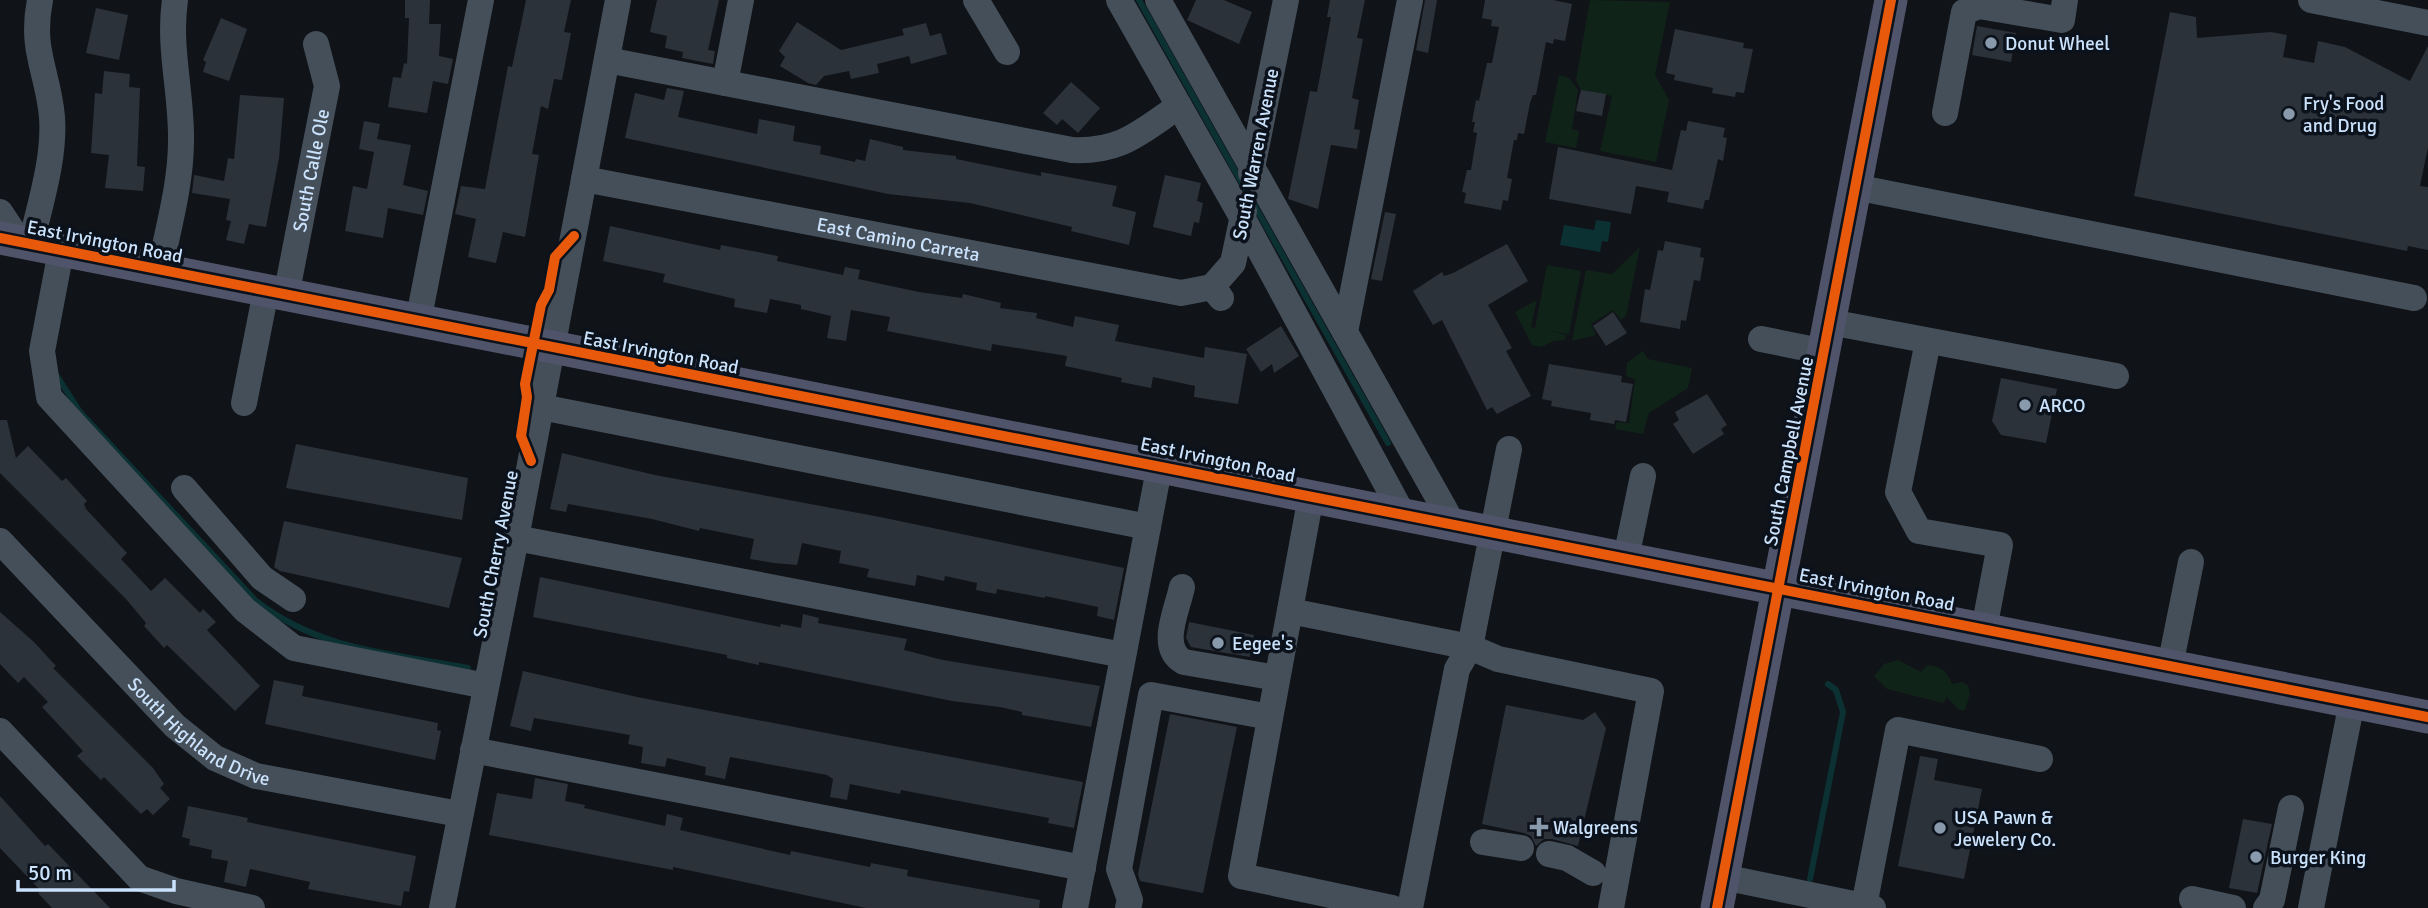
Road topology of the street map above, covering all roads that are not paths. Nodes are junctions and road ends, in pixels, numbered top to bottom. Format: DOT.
graph roads {
  1 [pos="40,0"];
  2 [pos="175,0"];
  3 [pos="481,0"];
  4 [pos="618,0"];
  5 [pos="741,0"];
  6 [pos="976,0"];
  7 [pos="1119,0"];
  8 [pos="1158,0"];
  9 [pos="1286,0"];
  10 [pos="1410,0"];
  11 [pos="1891,0"];
  12 [pos="2065,0"];
  13 [pos="2311,0"];
  14 [pos="2428,23"];
  15 [pos="316,44"];
  16 [pos="1007,52"];
  17 [pos="607,60"];
  18 [pos="725,83"];
  19 [pos="1179,106"];
  20 [pos="1945,113"];
  21 [pos="1252,168"];
  22 [pos="584,179"];
  23 [pos="1856,187"];
  24 [pos="0,212"];
  25 [pos="1242,217"];
  26 [pos="28,244"];
  27 [pos="160,270"];
  28 [pos="276,293"];
  29 [pos="1217,293"];
  30 [pos="2414,298"];
  31 [pos="418,322"];
  32 [pos="1345,332"];
  33 [pos="1827,337"];
  34 [pos="1761,339"];
  35 [pos="1928,341"];
  36 [pos="553,349"];
  37 [pos="2116,376"];
  38 [pos="244,403"];
  39 [pos="541,407"];
  40 [pos="1509,449"];
  41 [pos="1160,464"];
  42 [pos="1643,476"];
  43 [pos="184,488"];
  44 [pos="1311,496"];
  45 [pos="1402,513"];
  46 [pos="1453,524"];
  47 [pos="1148,527"];
  48 [pos="1492,531"];
  49 [pos="516,538"];
  50 [pos="0,541"];
  51 [pos="1626,558"];
  52 [pos="2191,562"];
  53 [pos="1182,587"];
  54 [pos="1780,588"];
  55 [pos="293,599"];
  56 [pos="1290,611"];
  57 [pos="1984,629"];
  58 [pos="1471,647"];
  59 [pos="1123,655"];
  60 [pos="2170,666"];
  61 [pos="1277,678"];
  62 [pos="486,686"];
  63 [pos="2352,702"];
  64 [pos="1270,717"];
  65 [pos="2428,717"];
  66 [pos="0,731"];
  67 [pos="473,750"];
  68 [pos="2040,759"];
  69 [pos="2291,808"];
  70 [pos="459,814"];
  71 [pos="1483,842"];
  72 [pos="1521,848"];
  73 [pos="1549,854"];
  74 [pos="1083,869"];
  75 [pos="1593,873"];
  76 [pos="1720,893"];
  77 [pos="2192,900"];
  78 [pos="1868,907"];
  79 [pos="252,908"];
  80 [pos="442,908"];
  81 [pos="1075,908"];
  82 [pos="1128,908"];
  83 [pos="1392,908"];
  84 [pos="1410,908"];
  85 [pos="1611,908"];
  86 [pos="2233,908"];
  87 [pos="2266,908"];
  88 [pos="2311,908"];
  1 -- 26 [label="street"];
  2 -- 27 [label="street"];
  3 -- 31 [label="street"];
  4 -- 17 [label="street, South Cherry Avenue"];
  5 -- 18 [label="street"];
  6 -- 16 [label="street"];
  7 -- 19 [label="street"];
  8 -- 21 [label="street"];
  9 -- 21 [label="street, South Warren Avenue"];
  10 -- 32 [label="street"];
  11 -- 23 [label="main road, South Campbell Avenue"];
  12 -- 20 [label="street"];
  13 -- 14 [label="street"];
  15 -- 28 [label="street, South Calle Ole"];
  17 -- 18 [label="street"];
  17 -- 22 [label="street, South Cherry Avenue"];
  18 -- 19 [label="street"];
  19 -- 25 [label="street"];
  21 -- 25 [label="street, South Warren Avenue"];
  21 -- 32 [label="street"];
  22 -- 29 [label="street, East Camino Carreta"];
  22 -- 36 [label="street, South Cherry Avenue"];
  23 -- 30 [label="street"];
  23 -- 33 [label="main road, South Campbell Avenue"];
  24 -- 26 [label="street"];
  25 -- 29 [label="street, South Warren Avenue"];
  25 -- 45 [label="street"];
  26 -- 27 [label="main road, East Irvington Road"];
  26 -- 62 [label="street"];
  27 -- 28 [label="main road, East Irvington Road"];
  28 -- 31 [label="main road, East Irvington Road"];
  28 -- 38 [label="street, South Calle Ole"];
  31 -- 36 [label="main road, East Irvington Road"];
  32 -- 46 [label="street"];
  33 -- 34 [label="street"];
  33 -- 35 [label="street"];
  33 -- 54 [label="main road, South Campbell Avenue"];
  35 -- 37 [label="street"];
  35 -- 57 [label="street"];
  36 -- 39 [label="street, South Cherry Avenue"];
  36 -- 41 [label="main road, East Irvington Road"];
  39 -- 47 [label="street"];
  39 -- 49 [label="street, South Cherry Avenue"];
  40 -- 48 [label="street"];
  41 -- 44 [label="main road, East Irvington Road"];
  41 -- 47 [label="street"];
  42 -- 51 [label="street"];
  43 -- 55 [label="street"];
  44 -- 45 [label="main road, East Irvington Road"];
  44 -- 56 [label="street"];
  45 -- 46 [label="main road, East Irvington Road"];
  46 -- 48 [label="main road, East Irvington Road"];
  47 -- 59 [label="street"];
  48 -- 51 [label="main road, East Irvington Road"];
  48 -- 58 [label="street"];
  49 -- 59 [label="street, South Cherry Avenue"];
  49 -- 62 [label="street, South Cherry Avenue"];
  50 -- 70 [label="street, South Highland Drive"];
  51 -- 54 [label="main road, East Irvington Road"];
  52 -- 60 [label="street"];
  53 -- 61 [label="street"];
  54 -- 57 [label="main road, East Irvington Road"];
  54 -- 76 [label="main road, South Campbell Avenue"];
  56 -- 58 [label="street"];
  56 -- 61 [label="street"];
  57 -- 60 [label="main road, East Irvington Road"];
  58 -- 84 [label="street"];
  58 -- 85 [label="street"];
  59 -- 74 [label="street"];
  60 -- 63 [label="main road, East Irvington Road"];
  61 -- 64 [label="street"];
  62 -- 67 [label="street, South Cherry Avenue"];
  63 -- 65 [label="main road, East Irvington Road"];
  63 -- 88 [label="street"];
  64 -- 82 [label="street"];
  64 -- 83 [label="street"];
  66 -- 79 [label="street"];
  67 -- 70 [label="street, South Cherry Avenue"];
  67 -- 74 [label="street"];
  68 -- 78 [label="street"];
  69 -- 87 [label="street"];
  70 -- 80 [label="street, South Cherry Avenue"];
  71 -- 72 [label="street"];
  73 -- 75 [label="street"];
  74 -- 81 [label="street"];
  76 -- 78 [label="street"];
  77 -- 86 [label="street"];
}
